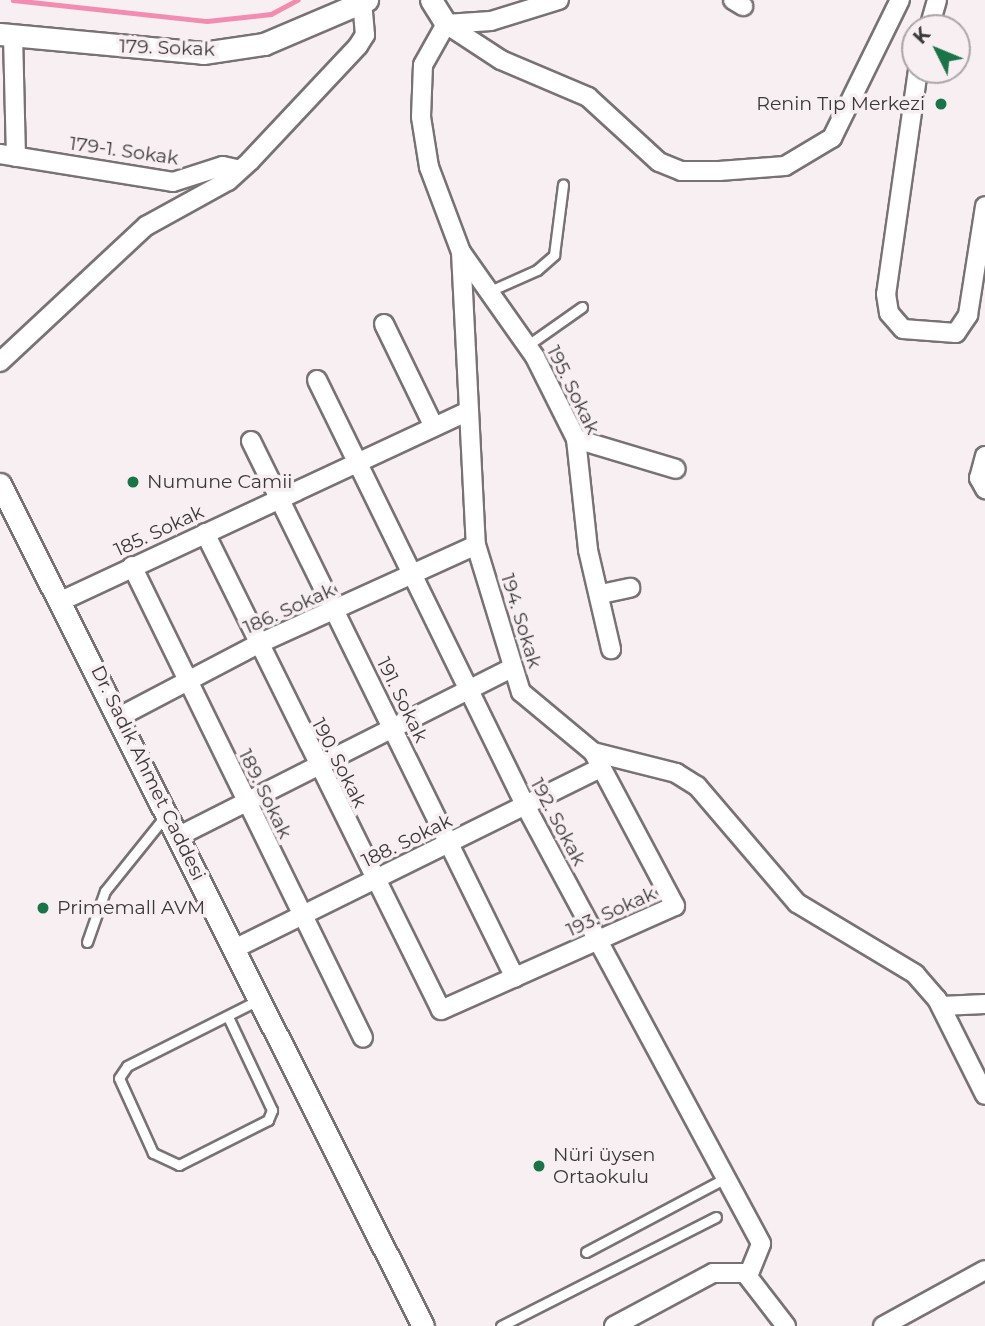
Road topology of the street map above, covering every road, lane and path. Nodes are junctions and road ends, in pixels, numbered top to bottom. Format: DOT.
graph roads {
  1 [pos="431,0"];
  2 [pos="441,0"];
  3 [pos="559,0"];
  4 [pos="900,0"];
  5 [pos="365,2"];
  6 [pos="446,24"];
  7 [pos="6,35"];
  8 [pos="916,84"];
  9 [pos="8,155"];
  10 [pos="240,170"];
  11 [pos="563,185"];
  12 [pos="985,206"];
  13 [pos="461,252"];
  14 [pos="492,290"];
  15 [pos="582,307"];
  16 [pos="384,324"];
  17 [pos="528,345"];
  18 [pos="0,362"];
  19 [pos="317,380"];
  20 [pos="468,411"];
  21 [pos="434,427"];
  22 [pos="576,439"];
  23 [pos="251,441"];
  24 [pos="985,456"];
  25 [pos="358,462"];
  26 [pos="676,469"];
  27 [pos="0,484"];
  28 [pos="985,489"];
  29 [pos="278,499"];
  30 [pos="205,533"];
  31 [pos="476,545"];
  32 [pos="132,566"];
  33 [pos="408,575"];
  34 [pos="630,588"];
  35 [pos="601,594"];
  36 [pos="59,602"];
  37 [pos="335,612"];
  38 [pos="258,644"];
  39 [pos="611,649"];
  40 [pos="512,668"];
  41 [pos="187,680"];
  42 [pos="469,690"];
  43 [pos="121,716"];
  44 [pos="393,728"];
  45 [pos="595,761"];
  46 [pos="316,768"];
  47 [pos="245,801"];
  48 [pos="525,805"];
  49 [pos="167,815"];
  50 [pos="177,836"];
  51 [pos="447,846"];
  52 [pos="376,880"];
  53 [pos="300,916"];
  54 [pos="597,941"];
  55 [pos="87,942"];
  56 [pos="234,949"];
  57 [pos="515,978"];
  58 [pos="259,999"];
  59 [pos="985,1004"];
  60 [pos="941,1006"];
  61 [pos="441,1010"];
  62 [pos="229,1019"];
  63 [pos="363,1038"];
  64 [pos="985,1095"];
  65 [pos="726,1178"];
  66 [pos="716,1217"];
  67 [pos="586,1252"];
  68 [pos="748,1276"];
  69 [pos="983,1277"];
  70 [pos="423,1326"];
  71 [pos="501,1326"];
  72 [pos="614,1326"];
  73 [pos="786,1326"];
  74 [pos="883,1326"];
  1 -- 6 [label="street"];
  2 -- 6 [label="street"];
  3 -- 6 [label="street"];
  4 -- 6 [label="street"];
  5 -- 7 [label="street, 179. Sokak"];
  5 -- 10 [label="street"];
  6 -- 13 [label="street, 194. Sokak"];
  7 -- 9 [label="street"];
  8 -- 12 [label="street"];
  9 -- 10 [label="street, 179-1. Sokak"];
  10 -- 18 [label="street"];
  11 -- 14 [label="lane"];
  13 -- 14 [label="street, 195. Sokak"];
  13 -- 20 [label="street, 194. Sokak"];
  14 -- 17 [label="street, 195. Sokak"];
  15 -- 17 [label="lane"];
  16 -- 21 [label="street"];
  17 -- 22 [label="street, 195. Sokak"];
  19 -- 25 [label="street, 192. Sokak"];
  20 -- 21 [label="street, 185. Sokak"];
  20 -- 31 [label="street, 194. Sokak"];
  21 -- 25 [label="street, 185. Sokak"];
  22 -- 26 [label="street"];
  22 -- 35 [label="street, 195. Sokak"];
  23 -- 29 [label="street, 191. Sokak"];
  24 -- 28 [label="street"];
  25 -- 29 [label="street, 185. Sokak"];
  25 -- 33 [label="street, 192. Sokak"];
  27 -- 36 [label="street, Dr. Sadık Ahmet Caddesi"];
  29 -- 30 [label="street, 185. Sokak"];
  29 -- 37 [label="street, 191. Sokak"];
  30 -- 32 [label="street, 185. Sokak"];
  30 -- 38 [label="street, 190. Sokak"];
  31 -- 33 [label="street, 186. Sokak"];
  31 -- 40 [label="street, 194. Sokak"];
  32 -- 36 [label="street, 185. Sokak"];
  32 -- 41 [label="street, 189. Sokak"];
  33 -- 37 [label="street, 186. Sokak"];
  33 -- 42 [label="street, 192. Sokak"];
  34 -- 35 [label="street"];
  35 -- 39 [label="street, 195. Sokak"];
  36 -- 43 [label="street, Dr. Sadık Ahmet Caddesi"];
  37 -- 38 [label="street, 186. Sokak"];
  37 -- 44 [label="street, 191. Sokak"];
  38 -- 41 [label="street, 186. Sokak"];
  38 -- 46 [label="street, 190. Sokak"];
  40 -- 42 [label="street"];
  40 -- 45 [label="street, 194. Sokak"];
  41 -- 43 [label="street, 186. Sokak"];
  41 -- 47 [label="street, 189. Sokak"];
  42 -- 44 [label="street"];
  42 -- 48 [label="street, 192. Sokak"];
  43 -- 49 [label="street, Dr. Sadık Ahmet Caddesi"];
  44 -- 46 [label="street"];
  44 -- 51 [label="street, 191. Sokak"];
  45 -- 48 [label="street, 188. Sokak"];
  45 -- 54 [label="street, 193. Sokak"];
  45 -- 60 [label="street, 194. Sokak"];
  46 -- 47 [label="street"];
  46 -- 52 [label="street, 190. Sokak"];
  47 -- 50 [label="street"];
  47 -- 53 [label="street, 189. Sokak"];
  48 -- 51 [label="street, 188. Sokak"];
  48 -- 54 [label="street, 192. Sokak"];
  49 -- 50 [label="street, Dr. Sadık Ahmet Caddesi"];
  49 -- 55 [label="lane"];
  50 -- 56 [label="street, Dr. Sadık Ahmet Caddesi"];
  51 -- 52 [label="street, 188. Sokak"];
  51 -- 57 [label="street, 191. Sokak"];
  52 -- 53 [label="street, 188. Sokak"];
  52 -- 61 [label="street, 190. Sokak"];
  53 -- 56 [label="street, 188. Sokak"];
  53 -- 63 [label="street, 189. Sokak"];
  54 -- 57 [label="street, 193. Sokak"];
  54 -- 65 [label="street, 192. Sokak"];
  56 -- 58 [label="street, Dr. Sadık Ahmet Caddesi"];
  57 -- 61 [label="street, 193. Sokak"];
  58 -- 62 [label="lane"];
  58 -- 70 [label="street, Dr. Sadık Ahmet Caddesi"];
  59 -- 60 [label="street"];
  60 -- 64 [label="street, 194. Sokak"];
  62 -- 62 [label="lane"];
  65 -- 67 [label="lane"];
  65 -- 68 [label="street, 192. Sokak"];
  66 -- 71 [label="lane"];
  68 -- 72 [label="street"];
  68 -- 73 [label="street"];
  69 -- 74 [label="street"];
}
